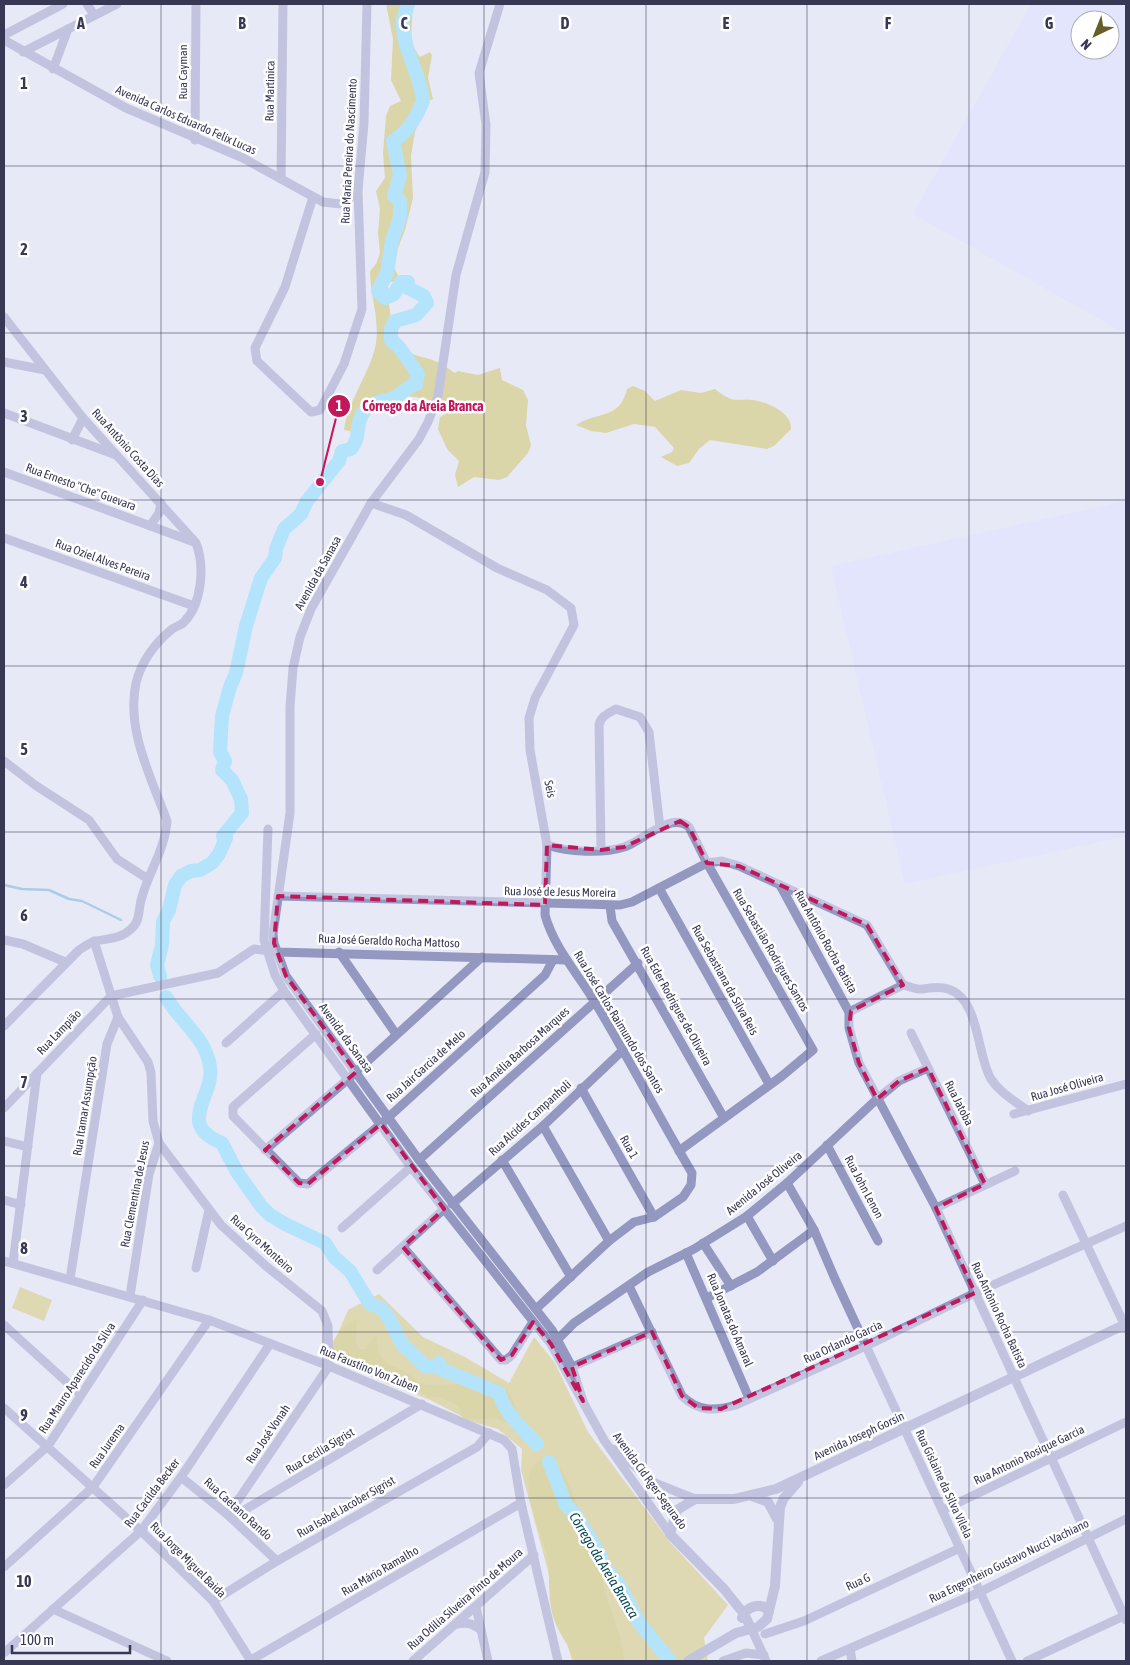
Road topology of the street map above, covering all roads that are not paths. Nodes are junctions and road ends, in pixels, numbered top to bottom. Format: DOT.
graph roads {
  1 [pos="87,4"];
  2 [pos="117,4"];
  3 [pos="196,4"];
  4 [pos="283,4"];
  5 [pos="366,4"];
  6 [pos="500,4"];
  7 [pos="58,5"];
  8 [pos="94,15"];
  9 [pos="68,29"];
  10 [pos="4,35"];
  11 [pos="4,40"];
  12 [pos="22,52"];
  13 [pos="53,69"];
  14 [pos="195,140"];
  15 [pos="281,179"];
  16 [pos="358,190"];
  17 [pos="313,197"];
  18 [pos="4,317"];
  19 [pos="4,362"];
  20 [pos="45,370"];
  21 [pos="4,413"];
  22 [pos="84,418"];
  23 [pos="72,440"];
  24 [pos="117,456"];
  25 [pos="4,472"];
  26 [pos="162,503"];
  27 [pos="371,503"];
  28 [pos="150,526"];
  29 [pos="4,538"];
  30 [pos="196,543"];
  31 [pos="194,606"];
  32 [pos="4,761"];
  33 [pos="268,828"];
  34 [pos="660,828"];
  35 [pos="547,846"];
  36 [pos="601,850"];
  37 [pos="707,863"];
  38 [pos="148,879"];
  39 [pos="780,884"];
  40 [pos="659,888"];
  41 [pos="278,896"];
  42 [pos="545,905"];
  43 [pos="610,906"];
  44 [pos="94,941"];
  45 [pos="5,942"];
  46 [pos="266,952"];
  47 [pos="277,952"];
  48 [pos="339,952"];
  49 [pos="482,957"];
  50 [pos="553,960"];
  51 [pos="568,960"];
  52 [pos="65,962"];
  53 [pos="638,963"];
  54 [pos="903,985"];
  55 [pos="284,991"];
  56 [pos="111,996"];
  57 [pos="595,1002"];
  58 [pos="849,1012"];
  59 [pos="118,1017"];
  60 [pos="4,1026"];
  61 [pos="911,1033"];
  62 [pos="316,1034"];
  63 [pos="396,1034"];
  64 [pos="226,1043"];
  65 [pos="623,1050"];
  66 [pos="928,1068"];
  67 [pos="356,1072"];
  68 [pos="37,1073"];
  69 [pos="347,1080"];
  70 [pos="770,1084"];
  71 [pos="1126,1084"];
  72 [pos="581,1088"];
  73 [pos="877,1099"];
  74 [pos="4,1108"];
  75 [pos="1028,1111"];
  76 [pos="1014,1114"];
  77 [pos="724,1118"];
  78 [pos="384,1120"];
  79 [pos="543,1126"];
  80 [pos="4,1141"];
  81 [pos="159,1143"];
  82 [pos="828,1146"];
  83 [pos="28,1147"];
  84 [pos="265,1150"];
  85 [pos="679,1151"];
  86 [pos="419,1160"];
  87 [pos="502,1160"];
  88 [pos="411,1167"];
  89 [pos="1015,1171"];
  90 [pos="787,1183"];
  91 [pos="985,1184"];
  92 [pos="1063,1195"];
  93 [pos="4,1200"];
  94 [pos="452,1204"];
  95 [pos="21,1205"];
  96 [pos="936,1208"];
  97 [pos="444,1209"];
  98 [pos="209,1210"];
  99 [pos="746,1216"];
  100 [pos="654,1218"];
  101 [pos="1126,1226"];
  102 [pos="342,1228"];
  103 [pos="814,1230"];
  104 [pos="609,1241"];
  105 [pos="878,1241"];
  106 [pos="703,1243"];
  107 [pos="1087,1244"];
  108 [pos="403,1247"];
  109 [pos="686,1253"];
  110 [pos="773,1261"];
  111 [pos="8,1262"];
  112 [pos="196,1268"];
  113 [pos="377,1270"];
  114 [pos="571,1277"];
  115 [pos="70,1279"];
  116 [pos="630,1286"];
  117 [pos="730,1286"];
  118 [pos="975,1293"];
  119 [pos="130,1296"];
  120 [pos="707,1298"];
  121 [pos="143,1300"];
  122 [pos="536,1310"];
  123 [pos="209,1320"];
  124 [pos="533,1322"];
  125 [pos="4,1325"];
  126 [pos="1126,1326"];
  127 [pos="652,1332"];
  128 [pos="558,1339"];
  129 [pos="270,1344"];
  130 [pos="866,1346"];
  131 [pos="329,1366"];
  132 [pos="572,1367"];
  133 [pos="1014,1377"];
  134 [pos="81,1395"];
  135 [pos="750,1398"];
  136 [pos="583,1401"];
  137 [pos="422,1404"];
  138 [pos="4,1408"];
  139 [pos="1126,1422"];
  140 [pos="904,1429"];
  141 [pos="490,1433"];
  142 [pos="604,1440"];
  143 [pos="48,1446"];
  144 [pos="1050,1458"];
  145 [pos="806,1474"];
  146 [pos="645,1476"];
  147 [pos="182,1477"];
  148 [pos="635,1484"];
  149 [pos="4,1486"];
  150 [pos="93,1487"];
  151 [pos="751,1495"];
  152 [pos="695,1499"];
  153 [pos="521,1504"];
  154 [pos="943,1510"];
  155 [pos="229,1517"];
  156 [pos="778,1519"];
  157 [pos="1126,1519"];
  158 [pos="141,1531"];
  159 [pos="670,1534"];
  160 [pos="1088,1537"];
  161 [pos="960,1548"];
  162 [pos="534,1555"];
  163 [pos="277,1562"];
  164 [pos="4,1567"];
  165 [pos="980,1592"];
  166 [pos="213,1601"];
  167 [pos="476,1607"];
  168 [pos="53,1609"];
  169 [pos="744,1614"];
  170 [pos="768,1615"];
  171 [pos="1126,1617"];
  172 [pos="456,1624"];
  173 [pos="481,1630"];
  174 [pos="752,1630"];
  175 [pos="736,1633"];
  176 [pos="765,1634"];
  177 [pos="850,1649"];
  178 [pos="4,1653"];
  179 [pos="764,1657"];
  180 [pos="251,1660"];
  181 [pos="167,1661"];
  182 [pos="413,1661"];
  183 [pos="488,1661"];
  184 [pos="558,1661"];
  185 [pos="688,1661"];
  186 [pos="724,1661"];
  187 [pos="821,1661"];
  188 [pos="852,1661"];
  189 [pos="1012,1661"];
  190 [pos="1028,1661"];
  1 -- 8 [label="street"];
  2 -- 8 [label="street"];
  3 -- 14 [label="street, Rua Cayman"];
  4 -- 15 [label="street, Rua Martinica"];
  5 -- 16 [label="street, Rua Maria Pereira do Nascimento"];
  6 -- 27 [label="street, Avenida da Sanasa"];
  7 -- 10 [label="street"];
  8 -- 9 [label="street"];
  9 -- 12 [label="street"];
  9 -- 13 [label="street"];
  11 -- 12 [label="street, Avenida Carlos Eduardo Felix Lucas"];
  12 -- 13 [label="street, Avenida Carlos Eduardo Felix Lucas"];
  13 -- 14 [label="street, Avenida Carlos Eduardo Felix Lucas"];
  14 -- 15 [label="street, Avenida Carlos Eduardo Felix Lucas"];
  15 -- 17 [label="street, Avenida Carlos Eduardo Felix Lucas"];
  16 -- 17 [label="street, Avenida Carlos Eduardo Felix Lucas"];
  16 -- 17 [label="street, Rua Maria Pereira do Nascimento"];
  18 -- 20 [label="street, Rua Antônio Costa Dias"];
  19 -- 20 [label="street"];
  20 -- 22 [label="street, Rua Antônio Costa Dias"];
  21 -- 23 [label="street"];
  22 -- 23 [label="street"];
  22 -- 24 [label="street, Rua Antônio Costa Dias"];
  23 -- 24 [label="street"];
  24 -- 26 [label="street, Rua Antônio Costa Dias"];
  25 -- 28 [label="street, Rua Ernesto \"Che\" Guevara"];
  26 -- 28 [label="street"];
  26 -- 30 [label="street, Rua Antônio Costa Dias"];
  27 -- 35 [label="street, Seis"];
  27 -- 41 [label="street, Avenida da Sanasa"];
  28 -- 30 [label="street, Rua Ernesto \"Che\" Guevara"];
  29 -- 31 [label="street, Rua Oziel Alves Pereira"];
  30 -- 31 [label="street, Rua Antônio Costa Dias"];
  31 -- 38 [label="street"];
  32 -- 38 [label="street"];
  33 -- 46 [label="street, Avenida da Sanasa"];
  34 -- 36 [label="street, Rua Sebastião Rodrigues Santos"];
  34 -- 36 [label="street"];
  34 -- 37 [label="street, Rua Sebastião Rodrigues Santos"];
  35 -- 36 [label="street, Rua Sebastião Rodrigues Santos"];
  35 -- 42 [label="street, Seis"];
  37 -- 39 [label="street"];
  37 -- 40 [label="street, Rua José de Jesus Moreira"];
  37 -- 70 [label="street, Rua Sebastião Rodrigues Santos"];
  38 -- 44 [label="street"];
  39 -- 54 [label="street"];
  39 -- 58 [label="street, Rua Antônio Rocha Batista"];
  40 -- 43 [label="street, Rua José de Jesus Moreira"];
  40 -- 70 [label="street, Rua Sebastiana da Silva Reis"];
  41 -- 42 [label="street, Rua José de Jesus Moreira"];
  41 -- 47 [label="street, Avenida da Sanasa"];
  42 -- 43 [label="street, Rua José de Jesus Moreira"];
  42 -- 51 [label="street, Rua José Carlos Raimundo dos Santos"];
  43 -- 53 [label="street, Rua Eder Rodrigues de Oliveira"];
  44 -- 52 [label="street"];
  44 -- 56 [label="street"];
  45 -- 52 [label="street"];
  46 -- 47 [label="street, Rua José Geraldo Rocha Mattoso"];
  46 -- 55 [label="street, Avenida da Sanasa"];
  46 -- 56 [label="street, Rua José Geraldo Rocha Mattoso"];
  47 -- 48 [label="street, Rua José Geraldo Rocha Mattoso"];
  47 -- 67 [label="street, Avenida da Sanasa"];
  48 -- 49 [label="street, Rua José Geraldo Rocha Mattoso"];
  48 -- 63 [label="street"];
  49 -- 50 [label="street, Rua José Geraldo Rocha Mattoso"];
  49 -- 63 [label="street"];
  50 -- 51 [label="street, Rua José Geraldo Rocha Mattoso"];
  50 -- 78 [label="street, Rua Jair Garcia de Melo"];
  51 -- 57 [label="street, Rua José Carlos Raimundo dos Santos"];
  52 -- 60 [label="street"];
  53 -- 57 [label="street, Rua Amélia Barbosa Marques"];
  53 -- 77 [label="street, Rua Eder Rodrigues de Oliveira"];
  54 -- 58 [label="street"];
  54 -- 75 [label="street"];
  55 -- 62 [label="street, Avenida da Sanasa"];
  55 -- 64 [label="street"];
  56 -- 59 [label="street"];
  56 -- 68 [label="street, Rua Lampião"];
  57 -- 65 [label="street, Rua José Carlos Raimundo dos Santos"];
  57 -- 86 [label="street, Rua Amélia Barbosa Marques"];
  58 -- 73 [label="street, Rua Antônio Rocha Batista"];
  59 -- 81 [label="street, Rua Clementina de Jesus"];
  59 -- 115 [label="street, Rua Itamar Assumpção"];
  61 -- 66 [label="street, Rua Jatoba"];
  62 -- 69 [label="street, Avenida da Sanasa"];
  62 -- 84 [label="street"];
  63 -- 67 [label="street"];
  65 -- 72 [label="street, Rua Alcides Campanholi"];
  65 -- 85 [label="street, Rua José Carlos Raimundo dos Santos"];
  66 -- 73 [label="street, Avenida José Oliveira"];
  66 -- 91 [label="street, Rua Jatoba"];
  67 -- 69 [label="street"];
  67 -- 78 [label="street, Avenida da Sanasa"];
  68 -- 74 [label="street, Rua Lampião"];
  68 -- 83 [label="street"];
  69 -- 78 [label="street, Avenida da Sanasa"];
  69 -- 84 [label="street"];
  70 -- 77 [label="street"];
  71 -- 75 [label="street, Rua José Oliveira"];
  72 -- 79 [label="street, Rua Alcides Campanholi"];
  72 -- 100 [label="street, Rua 1"];
  73 -- 82 [label="street, Avenida José Oliveira"];
  73 -- 96 [label="street, Rua Antônio Rocha Batista"];
  75 -- 76 [label="street, Rua José Oliveira"];
  77 -- 85 [label="street"];
  78 -- 84 [label="street, Rua Jair Garcia de Melo"];
  78 -- 86 [label="street, Avenida da Sanasa"];
  78 -- 88 [label="street, Avenida da Sanasa"];
  79 -- 87 [label="street, Rua Alcides Campanholi"];
  79 -- 104 [label="street"];
  80 -- 83 [label="street"];
  81 -- 98 [label="street, Rua Cyro Monteiro"];
  81 -- 119 [label="street, Rua Clementina de Jesus"];
  82 -- 90 [label="street, Avenida José Oliveira"];
  82 -- 105 [label="street, Rua John Lenon"];
  83 -- 95 [label="street"];
  85 -- 100 [label="street, Rua José Carlos Raimundo dos Santos"];
  86 -- 94 [label="street, Avenida da Sanasa"];
  87 -- 94 [label="street, Rua Alcides Campanholi"];
  87 -- 114 [label="street"];
  88 -- 97 [label="street, Avenida da Sanasa"];
  88 -- 102 [label="street"];
  89 -- 91 [label="street"];
  90 -- 99 [label="street, Avenida José Oliveira"];
  90 -- 103 [label="street, Rua Gislaine da Silva Vilela"];
  91 -- 96 [label="street"];
  92 -- 107 [label="street"];
  93 -- 95 [label="street"];
  94 -- 122 [label="street, Avenida da Sanasa"];
  95 -- 111 [label="street"];
  96 -- 118 [label="street, Rua Antônio Rocha Batista"];
  97 -- 108 [label="street"];
  97 -- 124 [label="street, Avenida da Sanasa"];
  98 -- 112 [label="street"];
  98 -- 131 [label="street, Rua Cyro Monteiro"];
  99 -- 106 [label="street, Avenida José Oliveira"];
  99 -- 110 [label="street"];
  100 -- 104 [label="street, Rua José Carlos Raimundo dos Santos"];
  101 -- 107 [label="street, Rua Orlando Garcia"];
  103 -- 110 [label="street"];
  103 -- 130 [label="street, Rua Gislaine da Silva Vilela"];
  104 -- 114 [label="street, Rua José Carlos Raimundo dos Santos"];
  106 -- 109 [label="street, Avenida José Oliveira"];
  106 -- 117 [label="street"];
  107 -- 118 [label="street, Rua Orlando Garcia"];
  107 -- 126 [label="street"];
  108 -- 113 [label="street"];
  108 -- 124 [label="street"];
  109 -- 116 [label="street, Avenida José Oliveira"];
  109 -- 120 [label="street, Rua Jonatas do Amaral"];
  110 -- 117 [label="street"];
  111 -- 115 [label="street, Rua Faustino Von Zuben"];
  114 -- 122 [label="street, Rua José Carlos Raimundo dos Santos"];
  115 -- 119 [label="street, Rua Faustino Von Zuben"];
  116 -- 127 [label="street, Rua Orlando Garcia"];
  116 -- 128 [label="street, Avenida José Oliveira"];
  117 -- 120 [label="street"];
  118 -- 130 [label="street, Rua Orlando Garcia"];
  118 -- 133 [label="street, Rua Antônio Rocha Batista"];
  119 -- 121 [label="street, Rua Faustino Von Zuben"];
  120 -- 135 [label="street, Rua Jonatas do Amaral"];
  121 -- 123 [label="street, Rua Faustino Von Zuben"];
  121 -- 134 [label="street, Rua Mauro Aparecido da Silva"];
  122 -- 128 [label="street, Avenida da Sanasa"];
  123 -- 129 [label="street, Rua Faustino Von Zuben"];
  123 -- 150 [label="street, Rua Jurema"];
  124 -- 136 [label="street, Avenida da Sanasa"];
  125 -- 134 [label="street"];
  126 -- 133 [label="street, Avenida Joseph Gorsin"];
  127 -- 132 [label="street"];
  127 -- 135 [label="street, Rua Orlando Garcia"];
  128 -- 132 [label="street, Avenida da Sanasa"];
  129 -- 131 [label="street, Rua Faustino Von Zuben"];
  129 -- 147 [label="street, Rua Cacilda Becker"];
  130 -- 135 [label="street, Rua Orlando Garcia"];
  130 -- 140 [label="street, Rua Gislaine da Silva Vilela"];
  131 -- 137 [label="street, Rua Faustino Von Zuben"];
  131 -- 155 [label="street, Rua José Vonah"];
  132 -- 136 [label="street, Avenida da Sanasa"];
  133 -- 140 [label="street, Avenida Joseph Gorsin"];
  133 -- 144 [label="street, Rua Antônio Rocha Batista"];
  134 -- 143 [label="street, Rua Mauro Aparecido da Silva"];
  136 -- 142 [label="street, Avenida Cid Rger Segurado"];
  137 -- 141 [label="street, Rua Faustino Von Zuben"];
  137 -- 155 [label="street, Rua Cecilia Sigrist"];
  138 -- 143 [label="street, Rua Jorge Miguel Baida"];
  139 -- 144 [label="street, Rua Antonio Rosique Garcia"];
  140 -- 145 [label="street, Avenida Joseph Gorsin"];
  140 -- 154 [label="street, Rua Gislaine da Silva Vilela"];
  141 -- 153 [label="street, Rua Faustino Von Zuben"];
  141 -- 163 [label="street, Rua Isabel Jacober Sigrist"];
  142 -- 146 [label="street, Avenida Joseph Gorsin"];
  142 -- 148 [label="street, Avenida Cid Rger Segurado"];
  143 -- 149 [label="street, Rua Mauro Aparecido da Silva"];
  143 -- 150 [label="street, Rua Jorge Miguel Baida"];
  144 -- 154 [label="street, Rua Antonio Rosique Garcia"];
  144 -- 160 [label="street, Rua Antônio Rocha Batista"];
  145 -- 151 [label="street, Avenida Joseph Gorsin"];
  145 -- 156 [label="street"];
  146 -- 148 [label="street"];
  146 -- 152 [label="street, Avenida Joseph Gorsin"];
  147 -- 155 [label="street, Rua Caetano Rando"];
  147 -- 158 [label="street, Rua Cacilda Becker"];
  148 -- 159 [label="street, Avenida Cid Rger Segurado"];
  150 -- 158 [label="street, Rua Jorge Miguel Baida"];
  150 -- 164 [label="street, Rua Jurema"];
  151 -- 152 [label="street, Avenida Joseph Gorsin"];
  151 -- 156 [label="street"];
  152 -- 159 [label="street"];
  153 -- 162 [label="street, Rua Faustino Von Zuben"];
  153 -- 180 [label="street, Rua Mário Ramalho"];
  154 -- 161 [label="street, Rua Gislaine da Silva Vilela"];
  155 -- 163 [label="street, Rua Caetano Rando"];
  156 -- 170 [label="street"];
  157 -- 160 [label="street, Rua Engenheiro Gustavo Nucci Vachiano"];
  158 -- 166 [label="street, Rua Jorge Miguel Baida"];
  158 -- 168 [label="street, Rua Cacilda Becker"];
  159 -- 169 [label="street, Avenida Cid Rger Segurado"];
  160 -- 165 [label="street, Rua Engenheiro Gustavo Nucci Vachiano"];
  160 -- 171 [label="street, Rua Antônio Rocha Batista"];
  161 -- 165 [label="street, Rua Gislaine da Silva Vilela"];
  161 -- 176 [label="street, Rua G"];
  162 -- 167 [label="street, Rua Odilia Silveira Pinto de Moura"];
  162 -- 184 [label="street, Rua Faustino Von Zuben"];
  163 -- 166 [label="street, Rua Isabel Jacober Sigrist"];
  165 -- 177 [label="street, Rua Engenheiro Gustavo Nucci Vachiano"];
  165 -- 189 [label="street, Rua Gislaine da Silva Vilela"];
  166 -- 180 [label="street, Rua Jorge Miguel Baida"];
  167 -- 172 [label="street, Rua Odilia Silveira Pinto de Moura"];
  167 -- 173 [label="street"];
  168 -- 178 [label="street, Rua Cacilda Becker"];
  168 -- 181 [label="street"];
  169 -- 170 [label="street"];
  169 -- 174 [label="street, Avenida Cid Rger Segurado"];
  169 -- 175 [label="street"];
  170 -- 174 [label="street"];
  170 -- 176 [label="street"];
  171 -- 190 [label="street"];
  172 -- 173 [label="street"];
  172 -- 182 [label="street, Rua Odilia Silveira Pinto de Moura"];
  173 -- 183 [label="street"];
  174 -- 175 [label="street"];
  174 -- 179 [label="street"];
  175 -- 185 [label="street"];
  176 -- 179 [label="street"];
  177 -- 187 [label="street, Rua Engenheiro Gustavo Nucci Vachiano"];
  177 -- 188 [label="street"];
  179 -- 186 [label="street"];
}
